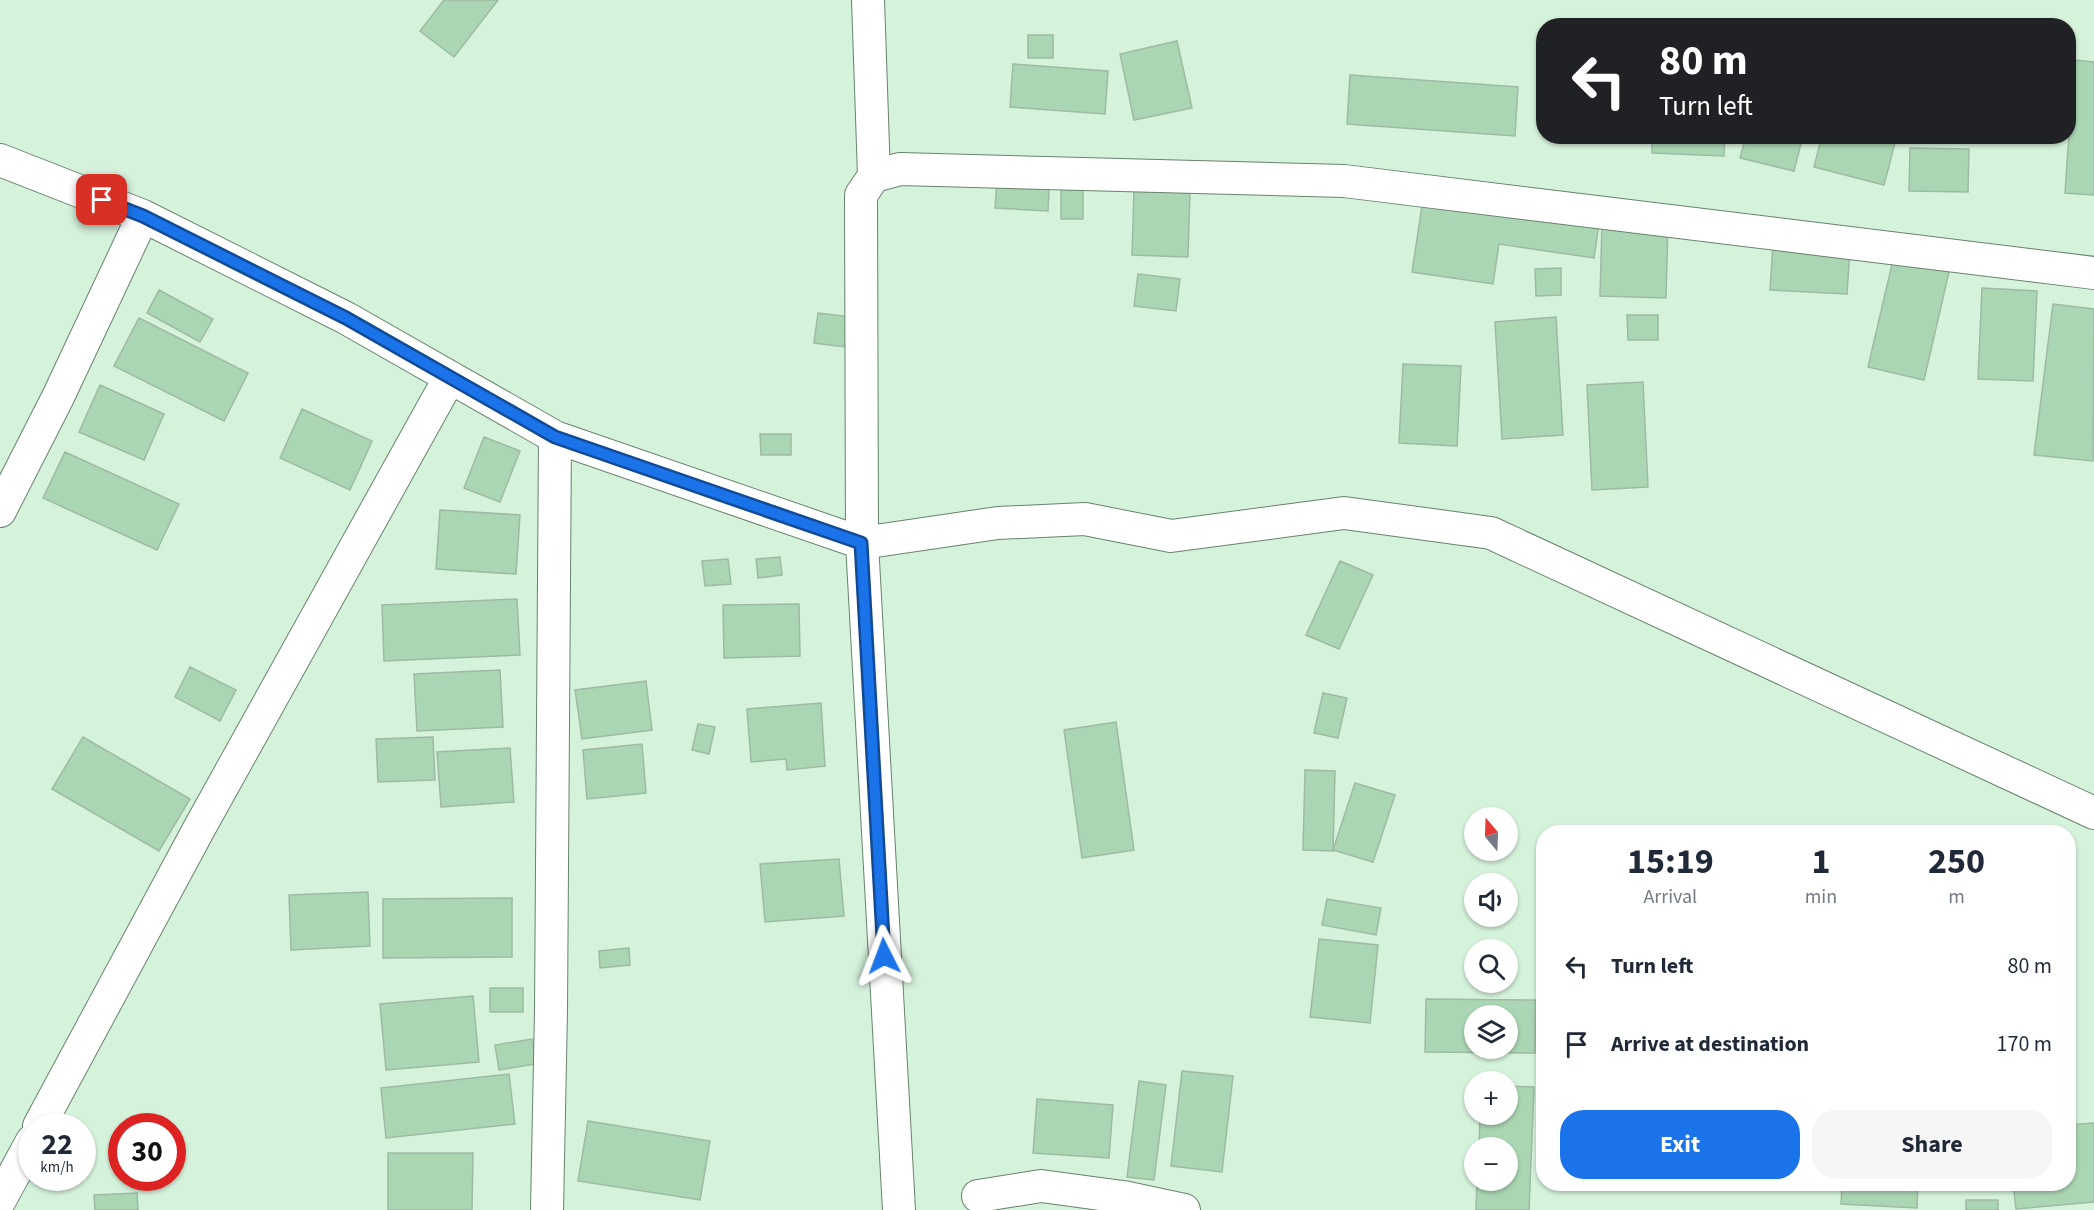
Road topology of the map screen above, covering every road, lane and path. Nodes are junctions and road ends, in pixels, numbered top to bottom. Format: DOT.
graph roads {
  1 [pos="868,0"];
  2 [pos="0,160"];
  3 [pos="874,176"];
  4 [pos="143,216"];
  5 [pos="2094,273"];
  6 [pos="450,377"];
  7 [pos="555,437"];
  8 [pos="0,511"];
  9 [pos="861,543"];
  10 [pos="2094,813"];
  11 [pos="46,1113"];
  12 [pos="18,1167"];
  13 [pos="978,1196"];
  14 [pos="0,1200"];
  15 [pos="547,1210"];
  16 [pos="899,1210"];
  17 [pos="1184,1210"];
  1 -- 3 [label="street"];
  2 -- 4 [label="street"];
  3 -- 5 [label="street"];
  3 -- 9 [label="street"];
  4 -- 6 [label="street"];
  4 -- 8 [label="street"];
  6 -- 7 [label="street"];
  6 -- 11 [label="street"];
  7 -- 9 [label="street"];
  7 -- 15 [label="street"];
  9 -- 10 [label="street"];
  9 -- 16 [label="street"];
  12 -- 14 [label="street"];
  13 -- 17 [label="street"];
}
